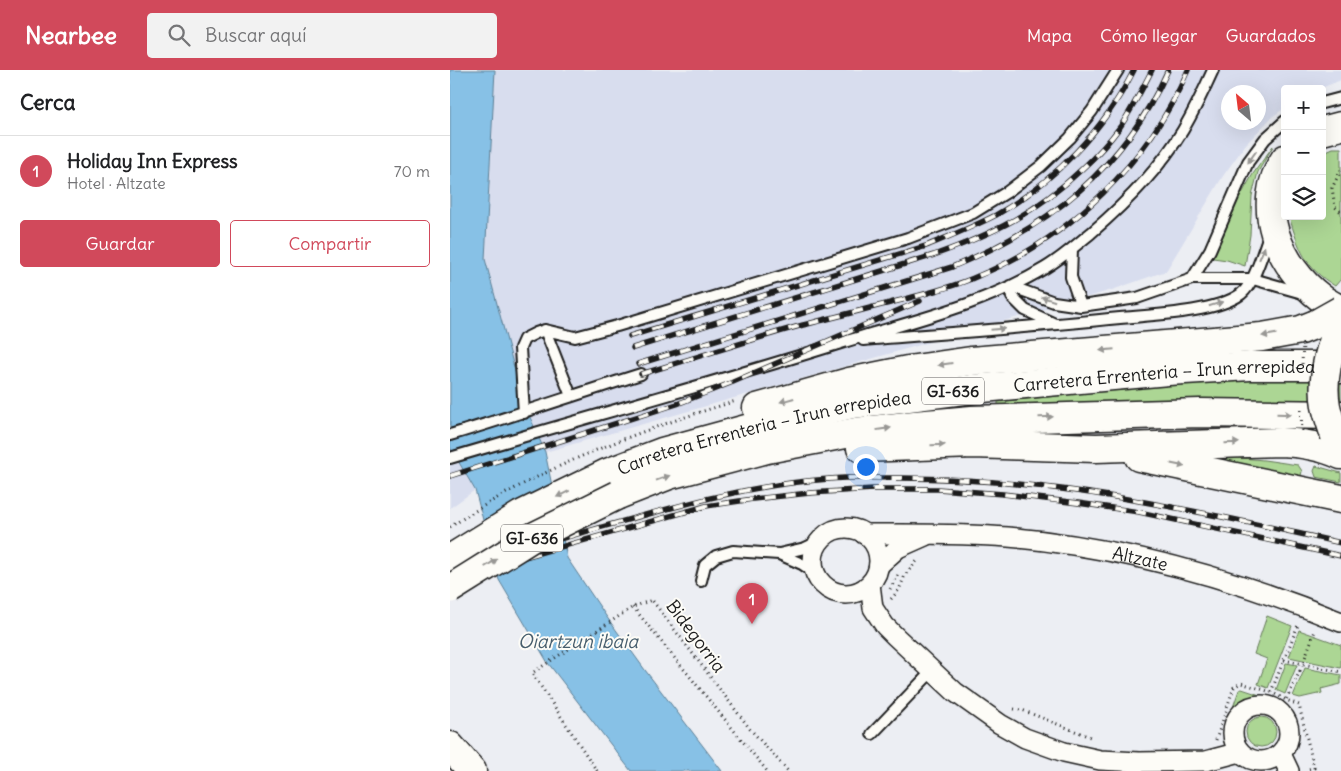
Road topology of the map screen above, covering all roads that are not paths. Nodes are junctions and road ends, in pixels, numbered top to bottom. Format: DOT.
graph roads {
  1 [pos="1118,70"];
  2 [pos="1213,70"];
  3 [pos="1341,98"];
  4 [pos="1326,102"];
  5 [pos="1281,125"];
  6 [pos="1281,165"];
  7 [pos="1272,228"];
  8 [pos="1072,249"];
  9 [pos="1192,279"];
  10 [pos="1253,279"];
  11 [pos="1010,286"];
  12 [pos="1081,306"];
  13 [pos="1332,313"];
  14 [pos="1057,325"];
  15 [pos="545,330"];
  16 [pos="845,342"];
  17 [pos="1341,369"];
  18 [pos="641,374"];
  19 [pos="571,396"];
  20 [pos="523,413"];
  21 [pos="450,435"];
  22 [pos="1339,435"];
  23 [pos="1096,448"];
  24 [pos="767,449"];
  25 [pos="662,452"];
  26 [pos="450,458"];
  27 [pos="612,484"];
  28 [pos="1341,499"];
  29 [pos="864,534"];
  30 [pos="931,534"];
  31 [pos="820,542"];
  32 [pos="778,554"];
  33 [pos="450,559"];
  34 [pos="879,565"];
  35 [pos="815,573"];
  36 [pos="701,581"];
  37 [pos="870,584"];
  38 [pos="450,589"];
  39 [pos="840,593"];
  40 [pos="881,604"];
  41 [pos="1341,622"];
  42 [pos="933,670"];
  43 [pos="872,734"];
  44 [pos="450,746"];
  45 [pos="1240,752"];
  46 [pos="1281,754"];
  47 [pos="1188,766"];
  48 [pos="1295,770"];
  49 [pos="472,771"];
  1 -- 15 [label="lane"];
  2 -- 8 [label="lane"];
  3 -- 4 [label="lane"];
  5 -- 9 [label="lane, one-way"];
  6 -- 7 [label="main road"];
  10 -- 7 [label="lane, one-way"];
  7 -- 13 [label="main road"];
  8 -- 11 [label="lane"];
  8 -- 12 [label="lane"];
  9 -- 10 [label="lane"];
  9 -- 12 [label="lane"];
  10 -- 13 [label="lane"];
  14 -- 10 [label="lane, one-way"];
  12 -- 11 [label="lane, one-way"];
  11 -- 14 [label="lane"];
  11 -- 16 [label="lane"];
  13 -- 22 [label="main road, bridge"];
  13 -- 25 [label="main road, one-way"];
  16 -- 14 [label="lane, one-way"];
  15 -- 19 [label="lane"];
  15 -- 20 [label="lane"];
  16 -- 26 [label="lane"];
  17 -- 25 [label="main road, Carretera Errenteria – Irun errepidea / GI-636"];
  18 -- 19 [label="lane"];
  19 -- 20 [label="lane"];
  20 -- 21 [label="lane"];
  23 -- 22 [label="main road, one-way"];
  24 -- 22 [label="main road, Carretera Errenteria – Irun errepidea / GI-636, one-way"];
  24 -- 23 [label="main road, one-way"];
  23 -- 28 [label="main road, one-way"];
  27 -- 24 [label="main road, Carretera Errenteria – Irun errepidea / GI-636, one-way"];
  25 -- 27 [label="main road, Carretera Errenteria – Irun errepidea / GI-636"];
  27 -- 33 [label="main road, Carretera Errenteria – Irun errepidea / GI-636, one-way"];
  38 -- 27 [label="main road, Carretera Errenteria – Irun errepidea / GI-636, one-way, bridge"];
  29 -- 30 [label="street, Altzate"];
  29 -- 31 [label="street"];
  29 -- 34 [label="street"];
  30 -- 34 [label="street, Altzate"];
  30 -- 41 [label="street, Altzate"];
  31 -- 32 [label="lane"];
  31 -- 35 [label="street"];
  32 -- 35 [label="lane"];
  32 -- 36 [label="lane"];
  34 -- 37 [label="street"];
  35 -- 39 [label="street"];
  37 -- 39 [label="street"];
  37 -- 40 [label="street"];
  39 -- 40 [label="street"];
  40 -- 42 [label="street"];
  42 -- 43 [label="lane"];
  42 -- 47 [label="street"];
  44 -- 49 [label="main road"];
  45 -- 46 [label="street"];
  45 -- 46 [label="street"];
  45 -- 47 [label="street"];
  46 -- 48 [label="street"];
}
